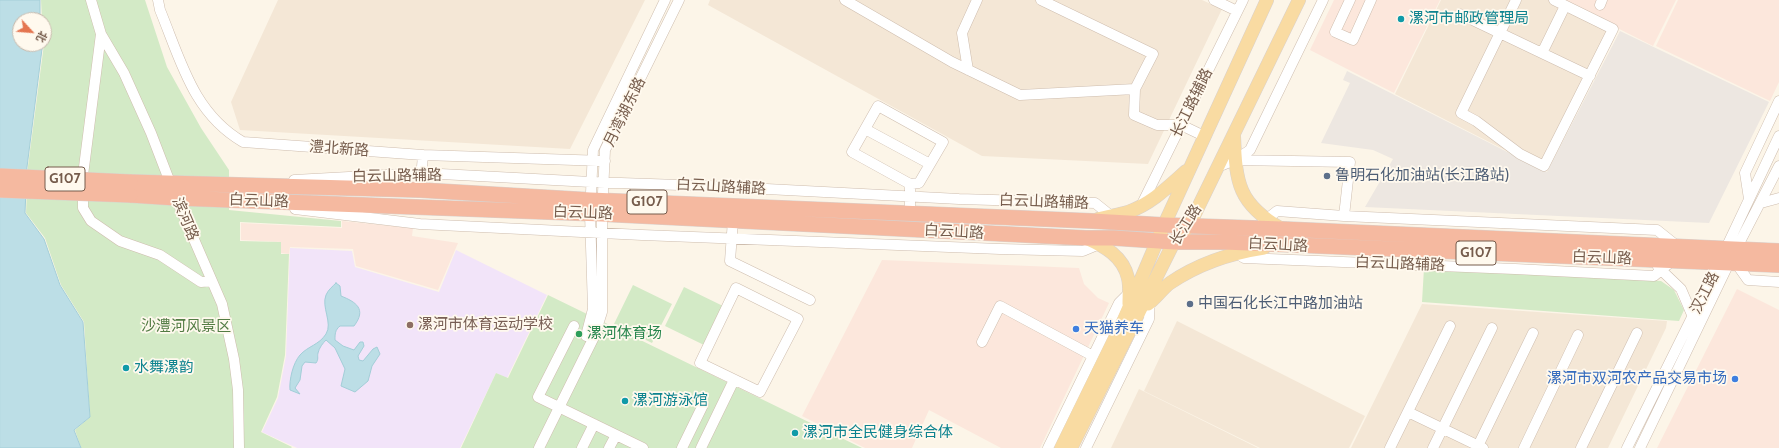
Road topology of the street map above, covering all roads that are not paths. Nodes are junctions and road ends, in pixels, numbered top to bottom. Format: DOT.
graph roads {
  1 [pos="91,0"];
  2 [pos="158,0"];
  3 [pos="665,0"];
  4 [pos="679,0"];
  5 [pos="845,0"];
  6 [pos="977,0"];
  7 [pos="1042,0"];
  8 [pos="1214,0"];
  9 [pos="1243,0"];
  10 [pos="1267,0"];
  11 [pos="1299,0"];
  12 [pos="1323,0"];
  13 [pos="1350,0"];
  14 [pos="1371,0"];
  15 [pos="1516,0"];
  16 [pos="1554,0"];
  17 [pos="1565,6"];
  18 [pos="1237,11"];
  19 [pos="1460,14"];
  20 [pos="1500,33"];
  21 [pos="101,34"];
  22 [pos="1542,53"];
  23 [pos="968,70"];
  24 [pos="1590,76"];
  25 [pos="1135,90"];
  26 [pos="1779,101"];
  27 [pos="1181,125"];
  28 [pos="865,129"];
  29 [pos="1233,134"];
  30 [pos="1204,136"];
  31 [pos="1779,136"];
  32 [pos="423,155"];
  33 [pos="592,160"];
  34 [pos="1235,160"];
  35 [pos="605,161"];
  36 [pos="930,164"];
  37 [pos="1779,166"];
  38 [pos="1190,167"];
  39 [pos="1218,167"];
  40 [pos="422,173"];
  41 [pos="0,176"];
  42 [pos="591,182"];
  43 [pos="604,183"];
  44 [pos="170,184"];
  45 [pos="910,184"];
  46 [pos="220,185"];
  47 [pos="130,188"];
  48 [pos="0,190"];
  49 [pos="420,190"];
  50 [pos="910,197"];
  51 [pos="176,198"];
  52 [pos="1779,198"];
  53 [pos="1748,199"];
  54 [pos="224,200"];
  55 [pos="1761,203"];
  56 [pos="1141,206"];
  57 [pos="596,207"];
  58 [pos="910,213"];
  59 [pos="1344,216"];
  60 [pos="1115,219"];
  61 [pos="733,220"];
  62 [pos="1261,224"];
  63 [pos="1164,225"];
  64 [pos="1189,226"];
  65 [pos="590,232"];
  66 [pos="601,233"];
  67 [pos="731,238"];
  68 [pos="1158,240"];
  69 [pos="1092,241"];
  70 [pos="1174,242"];
  71 [pos="1224,242"];
  72 [pos="1280,245"];
  73 [pos="1677,246"];
  74 [pos="1779,252"];
  75 [pos="1236,253"];
  76 [pos="1730,257"];
  77 [pos="1779,265"];
  78 [pos="1667,266"];
  79 [pos="212,281"];
  80 [pos="1779,282"];
  81 [pos="1150,297"];
  82 [pos="1134,299"];
  83 [pos="810,300"];
  84 [pos="1693,317"];
  85 [pos="574,326"];
  86 [pos="1450,326"];
  87 [pos="1492,328"];
  88 [pos="1533,333"];
  89 [pos="1637,333"];
  90 [pos="1578,335"];
  91 [pos="982,342"];
  92 [pos="1093,356"];
  93 [pos="734,380"];
  94 [pos="703,405"];
  95 [pos="556,406"];
  96 [pos="1408,412"];
  97 [pos="594,424"];
  98 [pos="1443,429"];
  99 [pos="616,435"];
  100 [pos="632,446"];
  101 [pos="1480,447"];
  102 [pos="239,448"];
  103 [pos="538,448"];
  104 [pos="582,448"];
  105 [pos="609,448"];
  106 [pos="643,448"];
  107 [pos="682,448"];
  108 [pos="701,448"];
  109 [pos="1048,448"];
  110 [pos="1061,448"];
  111 [pos="1071,448"];
  112 [pos="1086,448"];
  113 [pos="1390,448"];
  114 [pos="1434,448"];
  115 [pos="1524,448"];
  116 [pos="1581,448"];
  117 [pos="1627,448"];
  118 [pos="1640,448"];
  1 -- 21 [label="street, 滨河路"];
  2 -- 32 [label="street, 澧北新路"];
  3 -- 33 [label="street, 月湾湖东路"];
  4 -- 35 [label="street, 月湾湖东路"];
  5 -- 23 [label="street"];
  6 -- 23 [label="street"];
  7 -- 25 [label="street"];
  8 -- 18 [label="street"];
  9 -- 18 [label="street, 长江路辅路"];
  10 -- 30 [label="main road, 长江路"];
  11 -- 29 [label="main road, 长江路"];
  12 -- 34 [label="street"];
  13 -- 14 [label="street"];
  15 -- 20 [label="street"];
  16 -- 17 [label="street"];
  17 -- 22 [label="street"];
  17 -- 24 [label="street"];
  18 -- 27 [label="street, 长江路辅路"];
  19 -- 20 [label="street"];
  20 -- 22 [label="street"];
  20 -- 24 [label="street"];
  21 -- 44 [label="street, 滨河路"];
  21 -- 79 [label="street"];
  22 -- 24 [label="street"];
  23 -- 25 [label="street"];
  25 -- 27 [label="street"];
  26 -- 53 [label="street"];
  27 -- 30 [label="street"];
  27 -- 56 [label="street, 长江路辅路"];
  28 -- 36 [label="street"];
  28 -- 36 [label="street"];
  28 -- 45 [label="street"];
  29 -- 34 [label="main road"];
  29 -- 39 [label="main road, 长江路"];
  30 -- 38 [label="main road, 长江路"];
  31 -- 53 [label="street, 汉江路"];
  32 -- 33 [label="street, 澧北新路"];
  32 -- 40 [label="street"];
  33 -- 35 [label="street, 澧北新路"];
  33 -- 42 [label="street, 月湾湖东路"];
  34 -- 39 [label="street"];
  34 -- 59 [label="street"];
  34 -- 62 [label="main road"];
  35 -- 43 [label="street, 月湾湖东路"];
  36 -- 45 [label="street"];
  37 -- 55 [label="street, 汉江路"];
  38 -- 56 [label="main road"];
  38 -- 63 [label="main road, 长江路"];
  39 -- 64 [label="main road, 长江路"];
  40 -- 42 [label="street, 白云山路辅路"];
  40 -- 46 [label="street, 白云山路辅路"];
  40 -- 49 [label="street"];
  41 -- 47 [label="highway, G107, bridge"];
  42 -- 43 [label="street, 白云山路辅路"];
  42 -- 57 [label="street, 月湾湖东路"];
  43 -- 50 [label="street, 白云山路辅路"];
  43 -- 57 [label="street, 月湾湖东路"];
  44 -- 46 [label="highway, 白云山路 / G107"];
  44 -- 47 [label="highway, 白云山路 / G107"];
  44 -- 51 [label="street, 滨河路"];
  45 -- 50 [label="street"];
  46 -- 49 [label="highway, 白云山路 / G107"];
  47 -- 48 [label="highway, G107, bridge"];
  47 -- 51 [label="highway, 白云山路 / G107"];
  49 -- 57 [label="highway, 白云山路 / G107"];
  50 -- 58 [label="street"];
  50 -- 60 [label="street, 白云山路辅路"];
  51 -- 54 [label="highway, 白云山路 / G107"];
  51 -- 79 [label="street, 滨河路"];
  52 -- 55 [label="street"];
  53 -- 76 [label="street, 汉江路"];
  54 -- 57 [label="highway, 白云山路 / G107"];
  54 -- 65 [label="street"];
  55 -- 76 [label="street, 汉江路"];
  56 -- 60 [label="main road"];
  57 -- 58 [label="highway, 白云山路 / G107"];
  57 -- 61 [label="highway, 白云山路 / G107"];
  57 -- 65 [label="street, 月湾湖东路"];
  57 -- 66 [label="street, 月湾湖东路"];
  58 -- 60 [label="highway, 白云山路 / G107"];
  59 -- 62 [label="street"];
  59 -- 73 [label="street"];
  60 -- 63 [label="highway, 白云山路 / G107"];
  61 -- 67 [label="street"];
  61 -- 69 [label="highway, 白云山路 / G107"];
  62 -- 64 [label="highway, 白云山路 / G107"];
  62 -- 73 [label="highway, 白云山路 / G107"];
  63 -- 64 [label="highway, 白云山路 / G107"];
  63 -- 68 [label="main road, 长江路"];
  63 -- 70 [label="main road"];
  64 -- 70 [label="main road, 长江路"];
  65 -- 66 [label="street"];
  65 -- 95 [label="street, 月湾湖东路"];
  66 -- 67 [label="street"];
  66 -- 95 [label="street, 月湾湖东路"];
  67 -- 69 [label="street"];
  67 -- 83 [label="street"];
  68 -- 69 [label="highway, 白云山路 / G107"];
  68 -- 70 [label="highway, 白云山路 / G107"];
  68 -- 82 [label="main road, 长江路"];
  69 -- 82 [label="main road"];
  70 -- 71 [label="highway, 白云山路 / G107"];
  70 -- 81 [label="main road, 长江路"];
  71 -- 72 [label="highway, 白云山路 / G107"];
  71 -- 75 [label="street, 白云山路辅路"];
  72 -- 75 [label="main road"];
  72 -- 78 [label="highway, 白云山路 / G107"];
  73 -- 76 [label="highway, 白云山路 / G107"];
  74 -- 76 [label="highway, 白云山路 / G107"];
  75 -- 78 [label="street, 白云山路辅路"];
  75 -- 81 [label="main road"];
  76 -- 77 [label="highway, 白云山路 / G107"];
  76 -- 78 [label="highway, 白云山路 / G107"];
  76 -- 80 [label="street"];
  76 -- 84 [label="street, 汉江路"];
  76 -- 118 [label="street, 汉江路"];
  78 -- 84 [label="street"];
  79 -- 102 [label="street, 滨河路"];
  81 -- 82 [label="main road"];
  81 -- 112 [label="street"];
  82 -- 92 [label="street"];
  82 -- 110 [label="main road, 长江路"];
  82 -- 111 [label="main road, 长江路"];
  84 -- 117 [label="street, 汉江路"];
  85 -- 95 [label="street"];
  86 -- 96 [label="street"];
  87 -- 98 [label="street"];
  88 -- 101 [label="street"];
  89 -- 116 [label="street"];
  90 -- 115 [label="street"];
  91 -- 92 [label="street"];
  92 -- 109 [label="street"];
  93 -- 93 [label="street"];
  93 -- 108 [label="street"];
  94 -- 107 [label="street"];
  95 -- 97 [label="street"];
  95 -- 103 [label="street"];
  96 -- 98 [label="street"];
  96 -- 113 [label="street"];
  97 -- 99 [label="street"];
  97 -- 104 [label="street"];
  98 -- 101 [label="street"];
  98 -- 114 [label="street"];
  99 -- 100 [label="street"];
  99 -- 105 [label="street"];
  100 -- 106 [label="street"];
}
